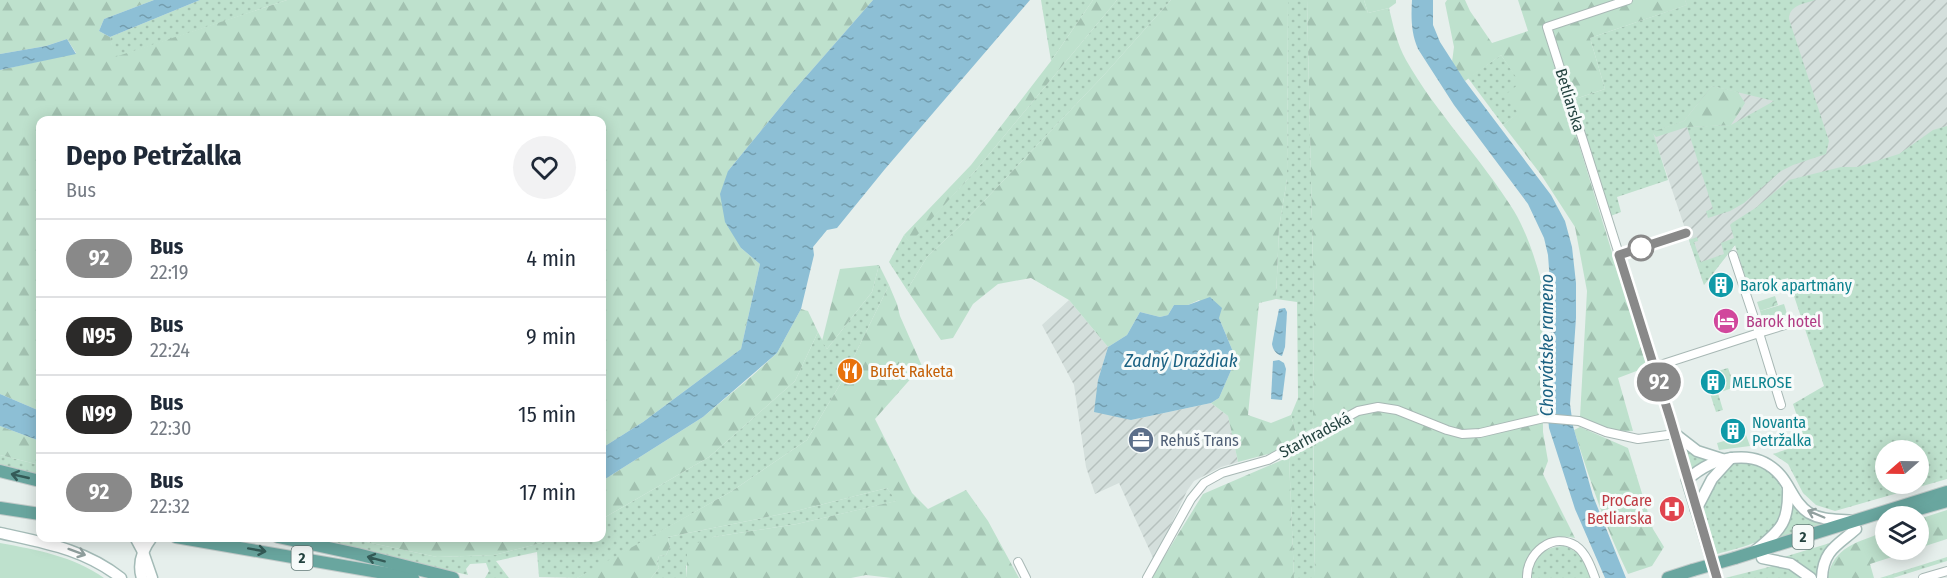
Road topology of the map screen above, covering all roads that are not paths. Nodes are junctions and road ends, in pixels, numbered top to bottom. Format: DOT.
graph roads {
  1 [pos="1628,0"];
  2 [pos="1686,233"];
  3 [pos="1619,255"];
  4 [pos="1733,255"];
  5 [pos="1801,320"];
  6 [pos="1759,333"];
  7 [pos="1654,367"];
  8 [pos="1781,405"];
  9 [pos="1675,434"];
  10 [pos="1727,459"];
  11 [pos="0,471"];
  12 [pos="36,480"];
  13 [pos="1687,480"];
  14 [pos="1711,482"];
  15 [pos="1788,488"];
  16 [pos="1947,492"];
  17 [pos="1947,501"];
  18 [pos="1929,507"];
  19 [pos="0,508"];
  20 [pos="1696,510"];
  21 [pos="36,513"];
  22 [pos="1875,522"];
  23 [pos="1855,525"];
  24 [pos="0,533"];
  25 [pos="36,542"];
  26 [pos="37,542"];
  27 [pos="138,542"];
  28 [pos="149,542"];
  29 [pos="205,542"];
  30 [pos="302,542"];
  31 [pos="143,552"];
  32 [pos="1757,555"];
  33 [pos="1018,562"];
  34 [pos="1947,571"];
  35 [pos="1695,575"];
  36 [pos="405,577"];
  37 [pos="121,578"];
  38 [pos="142,578"];
  39 [pos="152,578"];
  40 [pos="453,578"];
  41 [pos="1026,578"];
  42 [pos="1147,578"];
  43 [pos="1527,578"];
  44 [pos="1595,578"];
  45 [pos="1668,578"];
  46 [pos="1717,578"];
  47 [pos="1811,578"];
  48 [pos="1822,578"];
  49 [pos="1923,578"];
  1 -- 3 [label="street, Betliarska"];
  2 -- 3 [label="street"];
  3 -- 7 [label="street, Betliarska"];
  4 -- 6 [label="street"];
  5 -- 6 [label="street"];
  6 -- 7 [label="street"];
  6 -- 8 [label="street"];
  7 -- 9 [label="street, Betliarska"];
  9 -- 10 [label="street"];
  9 -- 13 [label="street, Betliarska"];
  9 -- 42 [label="street, Starhradská"];
  10 -- 13 [label="street"];
  10 -- 14 [label="street"];
  10 -- 15 [label="street"];
  12 -- 11 [label="main road, one-way"];
  13 -- 14 [label="street"];
  13 -- 20 [label="street, Betliarska"];
  14 -- 20 [label="street"];
  23 -- 15 [label="street, one-way"];
  15 -- 32 [label="street"];
  16 -- 23 [label="main road, 2"];
  17 -- 18 [label="main road"];
  19 -- 21 [label="main road"];
  20 -- 46 [label="street, Betliarska"];
  22 -- 23 [label="main road, 2"];
  23 -- 32 [label="main road, 2"];
  23 -- 48 [label="street"];
  24 -- 25 [label="street, one-way"];
  26 -- 37 [label="street, one-way"];
  27 -- 31 [label="street"];
  28 -- 31 [label="street"];
  29 -- 36 [label="main road, 2, one-way"];
  40 -- 30 [label="main road, 2, one-way"];
  31 -- 38 [label="street"];
  31 -- 39 [label="street"];
  32 -- 35 [label="main road, 2"];
  32 -- 47 [label="street"];
  33 -- 41 [label="street"];
  34 -- 49 [label="street"];
  35 -- 45 [label="main road, 2"];
  43 -- 44 [label="street"];
}
